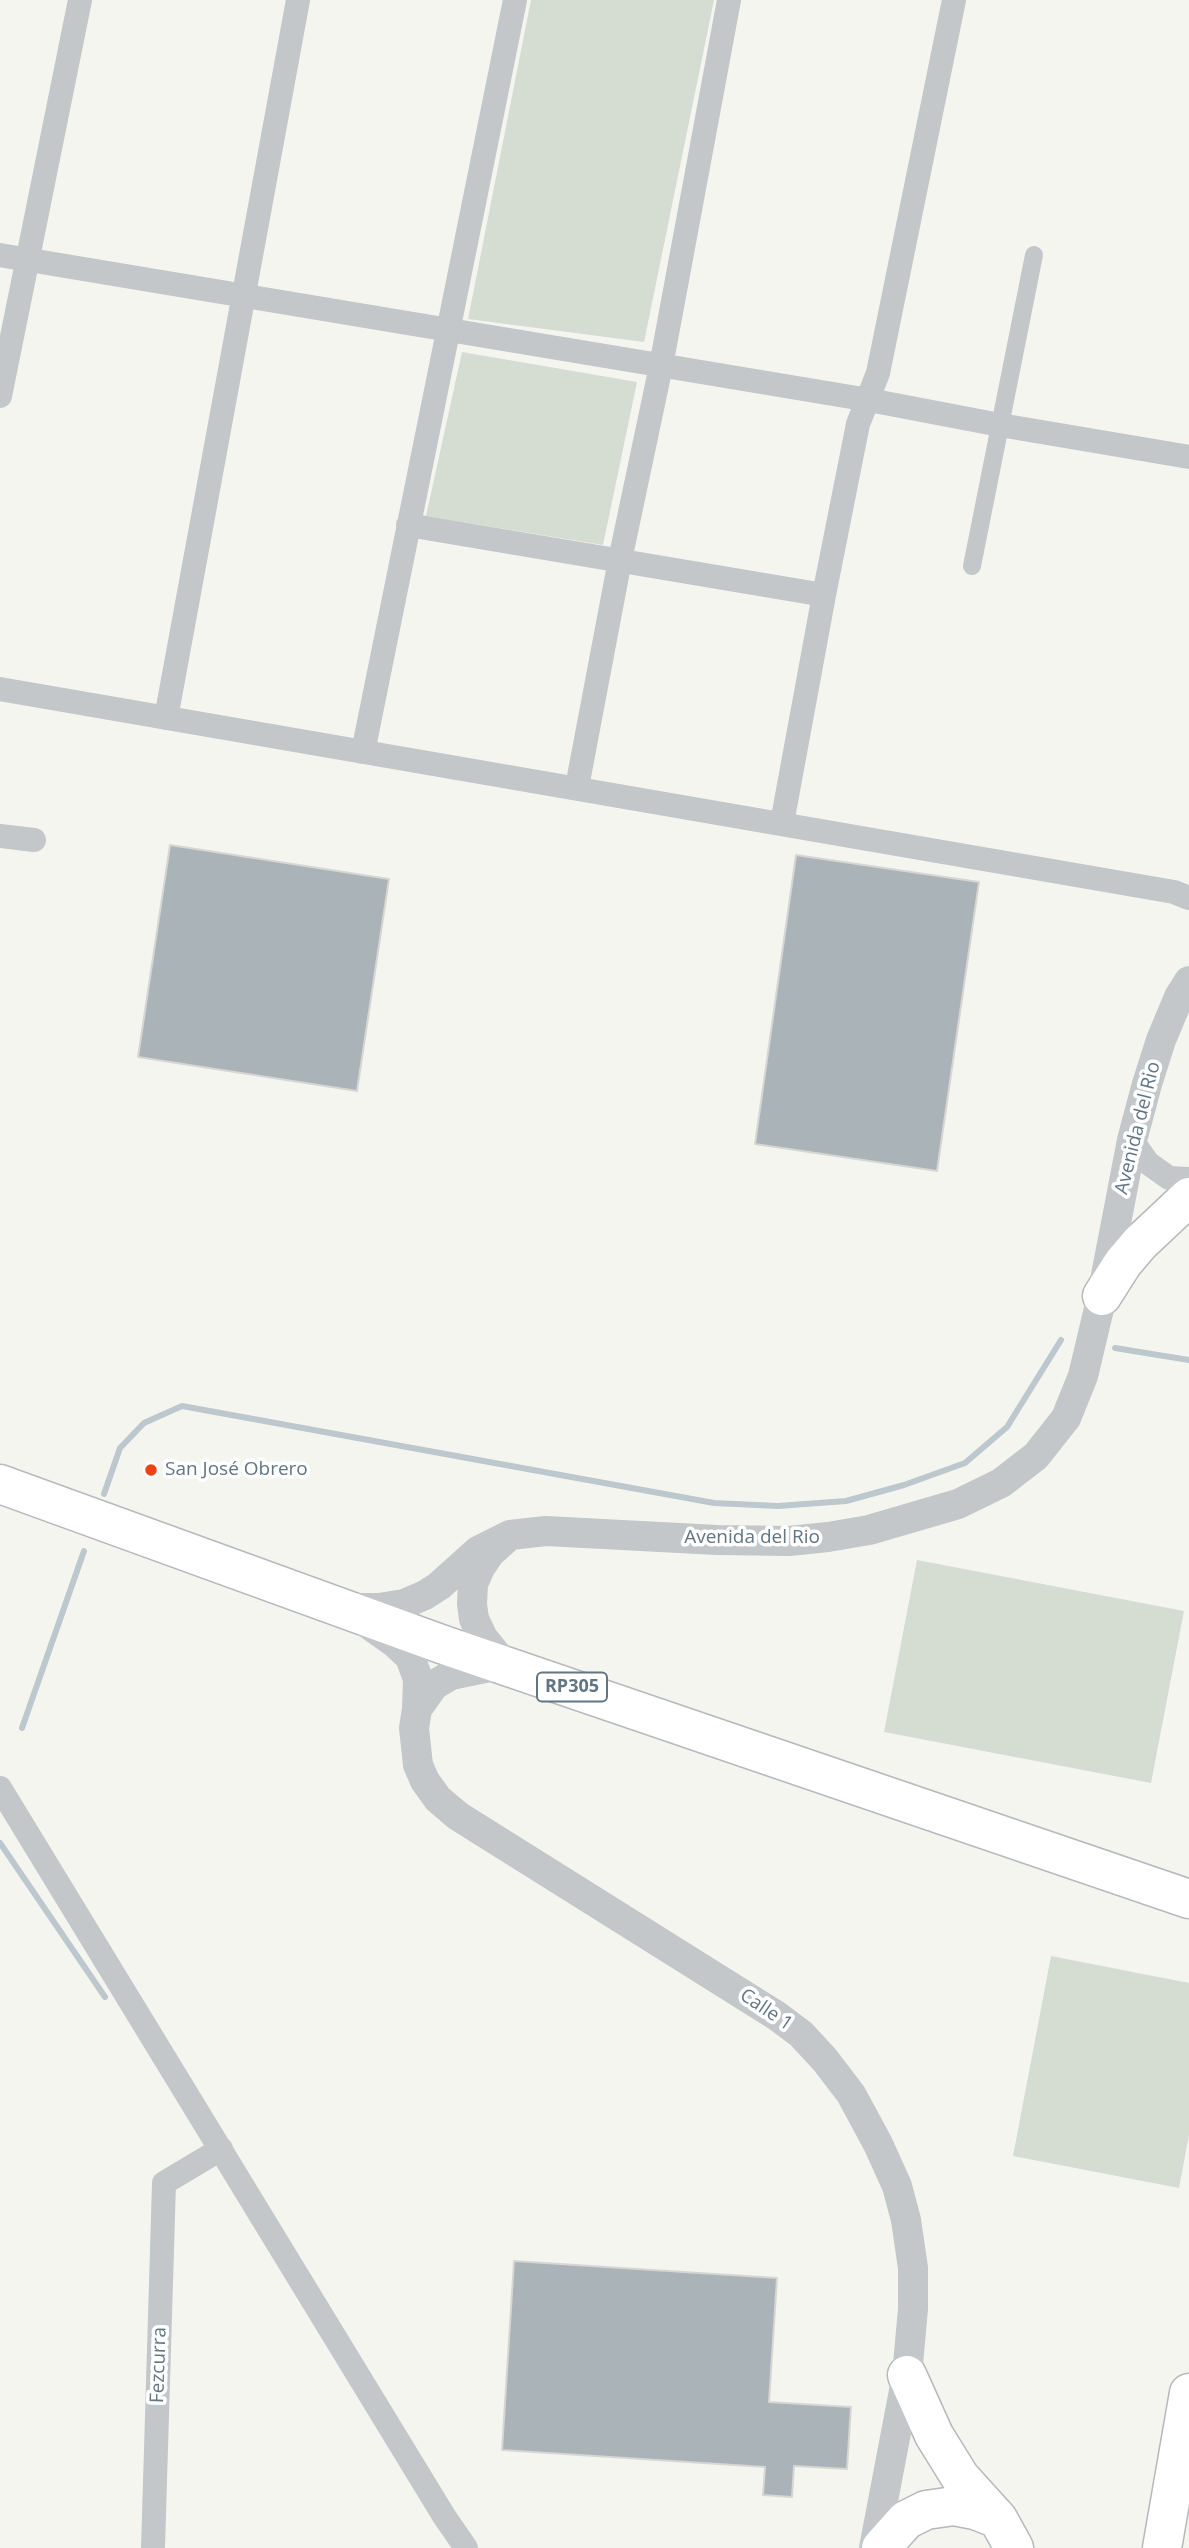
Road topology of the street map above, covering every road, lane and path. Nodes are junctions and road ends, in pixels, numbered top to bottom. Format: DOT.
graph roads {
  1 [pos="79,0"];
  2 [pos="298,0"];
  3 [pos="515,0"];
  4 [pos="729,0"];
  5 [pos="954,0"];
  6 [pos="0,255"];
  7 [pos="1034,255"];
  8 [pos="27,260"];
  9 [pos="242,295"];
  10 [pos="446,329"];
  11 [pos="661,366"];
  12 [pos="0,396"];
  13 [pos="869,400"];
  14 [pos="1000,425"];
  15 [pos="1189,457"];
  16 [pos="408,525"];
  17 [pos="620,559"];
  18 [pos="972,566"];
  19 [pos="824,595"];
  20 [pos="0,689"];
  21 [pos="166,718"];
  22 [pos="363,752"];
  23 [pos="577,787"];
  24 [pos="782,823"];
  25 [pos="0,836"];
  26 [pos="34,840"];
  27 [pos="1189,898"];
  28 [pos="1189,981"];
  29 [pos="1132,1140"];
  30 [pos="1189,1179"];
  31 [pos="1189,1197"];
  32 [pos="1102,1296"];
  33 [pos="0,1484"];
  34 [pos="510,1535"];
  35 [pos="345,1608"];
  36 [pos="504,1664"];
  37 [pos="417,1709"];
  38 [pos="0,1788"];
  39 [pos="1189,1899"];
  40 [pos="221,2149"];
  41 [pos="906,2375"];
  42 [pos="1189,2393"];
  43 [pos="1006,2534"];
  44 [pos="153,2548"];
  45 [pos="466,2548"];
  46 [pos="874,2548"];
  47 [pos="881,2548"];
  48 [pos="1162,2548"];
  1 -- 8 [label="street"];
  2 -- 9 [label="street"];
  3 -- 10 [label="street"];
  4 -- 11 [label="street"];
  5 -- 13 [label="street"];
  6 -- 8 [label="street"];
  7 -- 14 [label="street"];
  8 -- 9 [label="street"];
  8 -- 12 [label="street"];
  9 -- 10 [label="street"];
  9 -- 21 [label="street"];
  10 -- 11 [label="street"];
  10 -- 16 [label="street"];
  11 -- 13 [label="street"];
  11 -- 17 [label="street"];
  13 -- 14 [label="street"];
  13 -- 19 [label="street"];
  14 -- 15 [label="street"];
  14 -- 18 [label="street"];
  16 -- 17 [label="street"];
  16 -- 22 [label="street"];
  17 -- 19 [label="street"];
  17 -- 23 [label="street"];
  19 -- 24 [label="street"];
  20 -- 21 [label="street"];
  21 -- 22 [label="street"];
  22 -- 23 [label="street"];
  23 -- 24 [label="street"];
  24 -- 27 [label="street"];
  25 -- 26 [label="street"];
  28 -- 29 [label="street, Avenida del Rio"];
  29 -- 30 [label="street"];
  29 -- 32 [label="street, Avenida del Rio"];
  31 -- 32 [label="main road"];
  32 -- 34 [label="street, Avenida del Rio"];
  33 -- 35 [label="main road, RP305"];
  34 -- 35 [label="street, Avenida del Rio"];
  34 -- 36 [label="street"];
  35 -- 36 [label="main road, RP305"];
  35 -- 37 [label="street, Calle 1"];
  36 -- 37 [label="street"];
  36 -- 39 [label="main road, RP305"];
  37 -- 41 [label="street, Calle 1"];
  38 -- 40 [label="street"];
  40 -- 44 [label="street, Fezcurra"];
  40 -- 45 [label="street"];
  41 -- 43 [label="main road"];
  41 -- 46 [label="street, Calle 1"];
  42 -- 48 [label="main road"];
  43 -- 47 [label="main road"];
}
